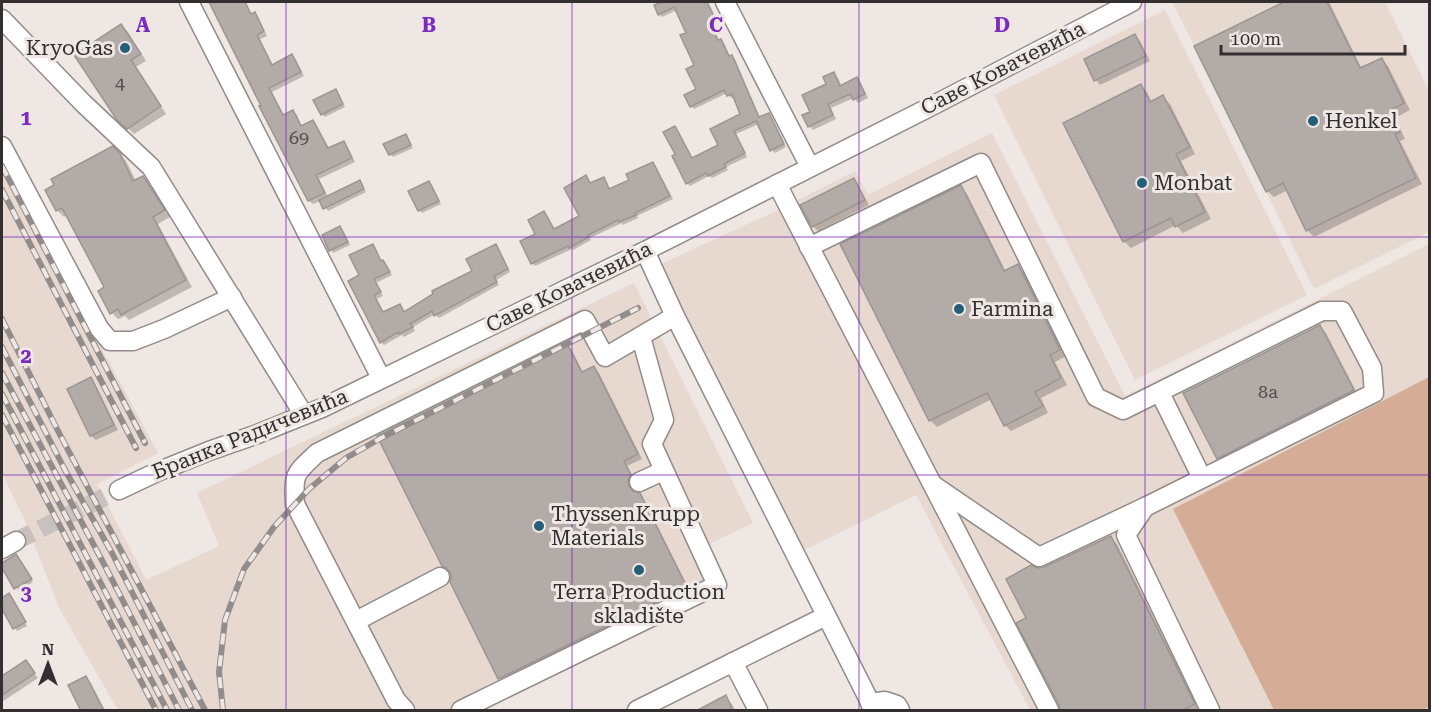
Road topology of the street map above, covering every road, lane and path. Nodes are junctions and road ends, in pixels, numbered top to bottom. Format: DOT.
graph roads {
  1 [pos="189,2"];
  2 [pos="725,2"];
  3 [pos="1132,2"];
  4 [pos="2,19"];
  5 [pos="2,146"];
  6 [pos="810,167"];
  7 [pos="777,184"];
  8 [pos="809,247"];
  9 [pos="645,251"];
  10 [pos="232,297"];
  11 [pos="675,316"];
  12 [pos="641,337"];
  13 [pos="381,378"];
  14 [pos="1160,393"];
  15 [pos="304,415"];
  16 [pos="663,471"];
  17 [pos="1202,478"];
  18 [pos="639,482"];
  19 [pos="931,483"];
  20 [pos="119,490"];
  21 [pos="1144,507"];
  22 [pos="440,577"];
  23 [pos="826,616"];
  24 [pos="356,621"];
  25 [pos="733,662"];
  26 [pos="872,707"];
  27 [pos="405,711"];
  28 [pos="461,711"];
  29 [pos="637,711"];
  30 [pos="758,711"];
  31 [pos="900,711"];
  32 [pos="1049,711"];
  33 [pos="1210,711"];
  1 -- 13 [label="street"];
  2 -- 6 [label="street"];
  3 -- 6 [label="street, Саве Ковачевића"];
  4 -- 10 [label="street"];
  5 -- 10 [label="street"];
  6 -- 7 [label="street, Саве Ковачевића"];
  7 -- 8 [label="street"];
  7 -- 9 [label="street, Саве Ковачевића"];
  8 -- 14 [label="street"];
  8 -- 19 [label="street"];
  9 -- 11 [label="street"];
  9 -- 13 [label="street, Саве Ковачевића"];
  10 -- 15 [label="street"];
  11 -- 12 [label="street"];
  11 -- 23 [label="street"];
  12 -- 16 [label="street"];
  12 -- 24 [label="street"];
  13 -- 15 [label="street, Бранка Радичевића"];
  14 -- 17 [label="street"];
  14 -- 17 [label="street"];
  15 -- 20 [label="street, Бранка Радичевића"];
  16 -- 18 [label="street"];
  16 -- 28 [label="street"];
  17 -- 21 [label="street"];
  19 -- 21 [label="street"];
  19 -- 32 [label="street"];
  21 -- 33 [label="street"];
  22 -- 24 [label="street"];
  23 -- 25 [label="street"];
  23 -- 26 [label="street"];
  24 -- 27 [label="street"];
  25 -- 29 [label="street"];
  25 -- 30 [label="street"];
  26 -- 31 [label="street"];
}
